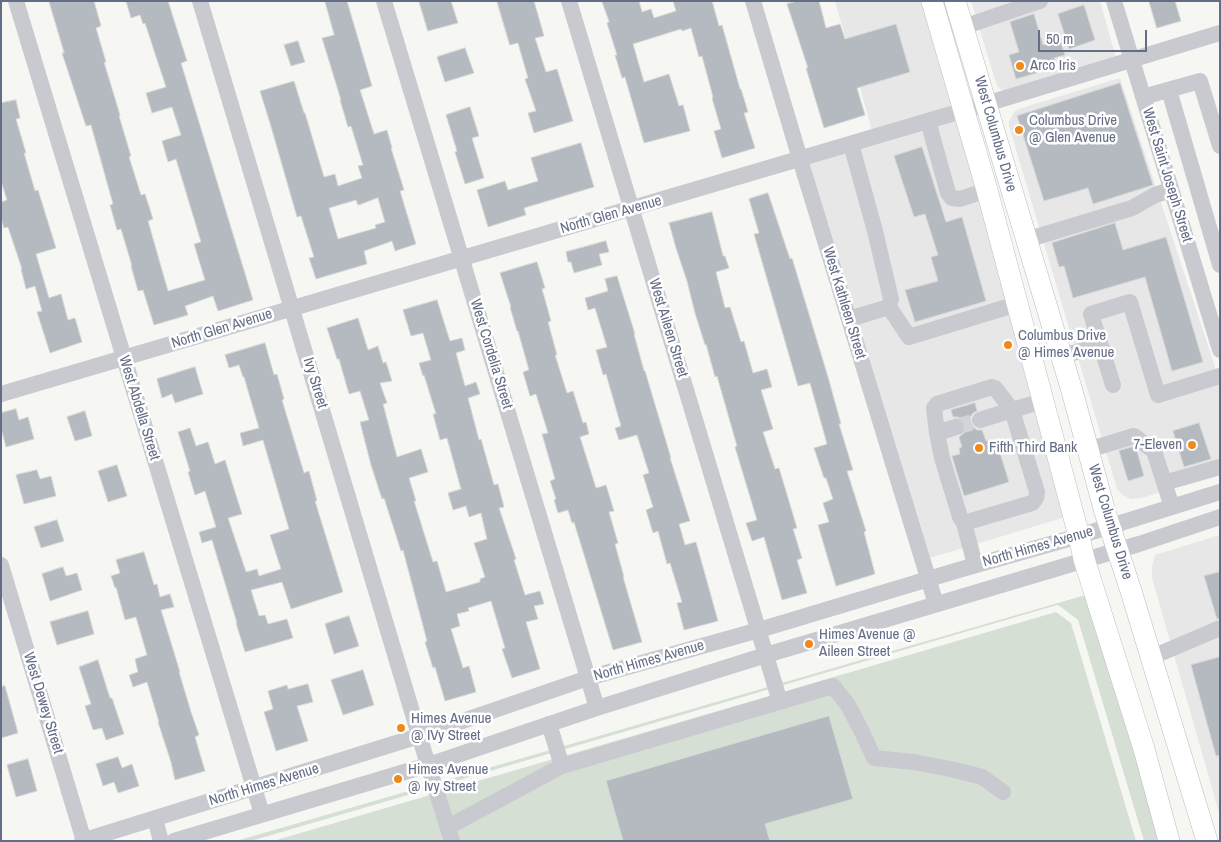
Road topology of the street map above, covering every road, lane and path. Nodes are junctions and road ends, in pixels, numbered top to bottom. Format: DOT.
graph roads {
  1 [pos="16,1"];
  2 [pos="200,1"];
  3 [pos="384,1"];
  4 [pos="569,1"];
  5 [pos="753,1"];
  6 [pos="932,1"];
  7 [pos="955,1"];
  8 [pos="1040,1"];
  9 [pos="1114,1"];
  10 [pos="999,7"];
  11 [pos="963,27"];
  12 [pos="1220,33"];
  13 [pos="1132,61"];
  14 [pos="1169,90"];
  15 [pos="1143,98"];
  16 [pos="986,104"];
  17 [pos="965,111"];
  18 [pos="928,121"];
  19 [pos="851,144"];
  20 [pos="1220,146"];
  21 [pos="800,159"];
  22 [pos="987,190"];
  23 [pos="1171,190"];
  24 [pos="632,209"];
  25 [pos="1026,240"];
  26 [pos="462,259"];
  27 [pos="1220,264"];
  28 [pos="1018,304"];
  29 [pos="889,307"];
  30 [pos="292,308"];
  31 [pos="849,319"];
  32 [pos="1100,346"];
  33 [pos="1220,350"];
  34 [pos="1061,356"];
  35 [pos="124,358"];
  36 [pos="1220,376"];
  37 [pos="1113,386"];
  38 [pos="1,394"];
  39 [pos="1043,401"];
  40 [pos="1012,410"];
  41 [pos="980,420"];
  42 [pos="956,427"];
  43 [pos="937,433"];
  44 [pos="1088,450"];
  45 [pos="1220,467"];
  46 [pos="1164,484"];
  47 [pos="1220,492"];
  48 [pos="1172,507"];
  49 [pos="1220,517"];
  50 [pos="964,523"];
  51 [pos="1110,526"];
  52 [pos="1079,536"];
  53 [pos="1117,550"];
  54 [pos="1084,559"];
  55 [pos="1,565"];
  56 [pos="975,565"];
  57 [pos="928,579"];
  58 [pos="936,604"];
  59 [pos="1220,628"];
  60 [pos="759,630"];
  61 [pos="766,655"];
  62 [pos="1152,657"];
  63 [pos="588,678"];
  64 [pos="780,702"];
  65 [pos="597,708"];
  66 [pos="549,724"];
  67 [pos="419,736"];
  68 [pos="428,765"];
  69 [pos="562,766"];
  70 [pos="254,788"];
  71 [pos="1003,792"];
  72 [pos="262,814"];
  73 [pos="155,818"];
  74 [pos="450,834"];
  75 [pos="83,841"];
  76 [pos="161,841"];
  77 [pos="174,841"];
  78 [pos="1169,841"];
  79 [pos="1207,841"];
  1 -- 35 [label="street, West Abdella Street"];
  2 -- 30 [label="street, Ivy Street"];
  3 -- 26 [label="street, West Cordelia Street"];
  4 -- 24 [label="street, West Aileen Street"];
  5 -- 21 [label="street, West Kathleen Street"];
  6 -- 17 [label="main road, West Columbus Drive"];
  7 -- 11 [label="main road, West Columbus Drive"];
  8 -- 10 [label="street"];
  9 -- 13 [label="street, West Saint Joseph Street"];
  10 -- 11 [label="street"];
  11 -- 16 [label="main road, West Columbus Drive"];
  12 -- 13 [label="street, North Glen Avenue"];
  13 -- 15 [label="street, West Saint Joseph Street"];
  13 -- 16 [label="street, North Glen Avenue"];
  14 -- 15 [label="street"];
  14 -- 20 [label="street"];
  14 -- 27 [label="street"];
  15 -- 23 [label="street, West Saint Joseph Street"];
  16 -- 17 [label="street, North Glen Avenue"];
  16 -- 25 [label="main road, West Columbus Drive"];
  17 -- 18 [label="street, North Glen Avenue"];
  17 -- 22 [label="main road, West Columbus Drive"];
  18 -- 19 [label="street, North Glen Avenue"];
  18 -- 22 [label="street"];
  19 -- 21 [label="street, North Glen Avenue"];
  19 -- 29 [label="street"];
  21 -- 24 [label="street, North Glen Avenue"];
  21 -- 31 [label="street, West Kathleen Street"];
  22 -- 28 [label="main road, West Columbus Drive"];
  23 -- 25 [label="street"];
  23 -- 33 [label="street, West Saint Joseph Street"];
  24 -- 26 [label="street, North Glen Avenue"];
  24 -- 60 [label="street, West Aileen Street"];
  25 -- 34 [label="main road, West Columbus Drive"];
  26 -- 30 [label="street, North Glen Avenue"];
  26 -- 63 [label="street, West Cordelia Street"];
  28 -- 29 [label="street"];
  28 -- 39 [label="main road, West Columbus Drive"];
  29 -- 31 [label="street"];
  30 -- 35 [label="street, North Glen Avenue"];
  30 -- 67 [label="street, Ivy Street"];
  31 -- 57 [label="street, West Kathleen Street"];
  32 -- 34 [label="street"];
  32 -- 36 [label="street"];
  32 -- 37 [label="street"];
  34 -- 44 [label="main road, West Columbus Drive"];
  35 -- 38 [label="street, North Glen Avenue"];
  35 -- 70 [label="street, West Abdella Street"];
  39 -- 40 [label="street"];
  39 -- 52 [label="main road, West Columbus Drive"];
  40 -- 41 [label="street"];
  40 -- 43 [label="street"];
  40 -- 50 [label="street"];
  42 -- 43 [label="street"];
  43 -- 50 [label="street"];
  44 -- 46 [label="street"];
  44 -- 51 [label="main road, West Columbus Drive"];
  45 -- 46 [label="street"];
  46 -- 48 [label="street"];
  47 -- 48 [label="street, North Himes Avenue"];
  48 -- 51 [label="street, North Himes Avenue"];
  49 -- 53 [label="street, North Himes Avenue"];
  50 -- 56 [label="street"];
  51 -- 52 [label="street, North Himes Avenue"];
  51 -- 53 [label="main road, West Columbus Drive"];
  52 -- 54 [label="main road, West Columbus Drive"];
  52 -- 56 [label="street, North Himes Avenue"];
  53 -- 54 [label="street, North Himes Avenue"];
  53 -- 62 [label="main road, West Columbus Drive"];
  54 -- 58 [label="street, North Himes Avenue"];
  54 -- 78 [label="main road, West Columbus Drive"];
  55 -- 75 [label="street, West Dewey Street"];
  56 -- 57 [label="street, North Himes Avenue"];
  57 -- 58 [label="street, West Kathleen Street"];
  57 -- 60 [label="street, North Himes Avenue"];
  58 -- 61 [label="street, North Himes Avenue"];
  59 -- 62 [label="street"];
  60 -- 61 [label="street, West Aileen Street"];
  60 -- 63 [label="street, North Himes Avenue"];
  61 -- 64 [label="street, West Aileen Street"];
  61 -- 65 [label="street, North Himes Avenue"];
  62 -- 79 [label="main road, West Columbus Drive"];
  63 -- 65 [label="street, West Cordelia Street"];
  63 -- 67 [label="street, North Himes Avenue"];
  64 -- 69 [label="street"];
  64 -- 71 [label="street"];
  65 -- 66 [label="street, North Himes Avenue"];
  66 -- 68 [label="street, North Himes Avenue"];
  66 -- 69 [label="street"];
  67 -- 68 [label="street, Ivy Street"];
  67 -- 70 [label="street, North Himes Avenue"];
  68 -- 72 [label="street, North Himes Avenue"];
  68 -- 74 [label="street, Ivy Street"];
  69 -- 74 [label="street"];
  70 -- 72 [label="street, West Abdella Street"];
  70 -- 73 [label="street, North Himes Avenue"];
  72 -- 77 [label="street, North Himes Avenue"];
  73 -- 75 [label="street, North Himes Avenue"];
  73 -- 76 [label="street"];
}
